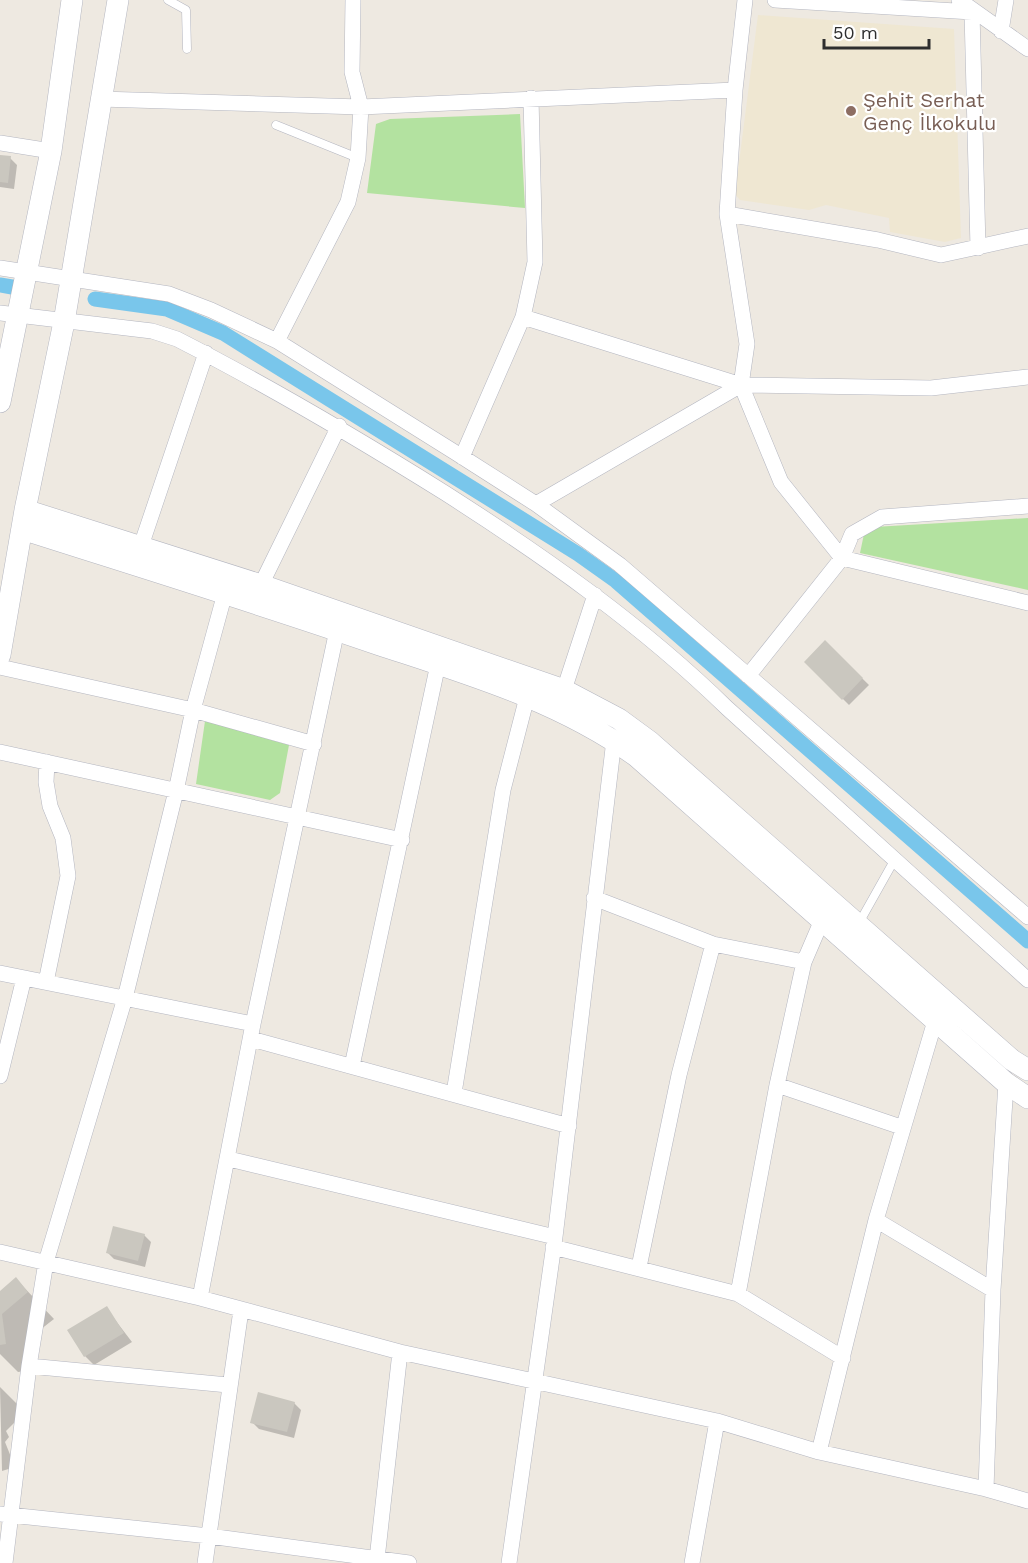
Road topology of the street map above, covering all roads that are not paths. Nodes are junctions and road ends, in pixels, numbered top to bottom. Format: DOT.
graph roads {
  1 [pos="72,0"];
  2 [pos="118,0"];
  3 [pos="168,0"];
  4 [pos="353,0"];
  5 [pos="745,0"];
  6 [pos="775,0"];
  7 [pos="959,0"];
  8 [pos="1006,0"];
  9 [pos="972,12"];
  10 [pos="1001,31"];
  11 [pos="188,49"];
  12 [pos="1028,49"];
  13 [pos="735,90"];
  14 [pos="531,98"];
  15 [pos="100,99"];
  16 [pos="361,107"];
  17 [pos="276,125"];
  18 [pos="0,143"];
  19 [pos="51,151"];
  20 [pos="358,158"];
  21 [pos="727,214"];
  22 [pos="1028,236"];
  23 [pos="978,248"];
  24 [pos="0,268"];
  25 [pos="27,272"];
  26 [pos="71,278"];
  27 [pos="9,314"];
  28 [pos="523,317"];
  29 [pos="64,322"];
  30 [pos="278,341"];
  31 [pos="206,354"];
  32 [pos="1028,377"];
  33 [pos="741,385"];
  34 [pos="0,402"];
  35 [pos="339,426"];
  36 [pos="462,457"];
  37 [pos="536,504"];
  38 [pos="1028,506"];
  39 [pos="23,520"];
  40 [pos="141,546"];
  41 [pos="842,558"];
  42 [pos="261,585"];
  43 [pos="225,593"];
  44 [pos="595,596"];
  45 [pos="1028,603"];
  46 [pos="337,630"];
  47 [pos="0,655"];
  48 [pos="438,664"];
  49 [pos="0,667"];
  50 [pos="747,676"];
  51 [pos="564,690"];
  52 [pos="527,697"];
  53 [pos="193,710"];
  54 [pos="614,740"];
  55 [pos="314,744"];
  56 [pos="0,752"];
  57 [pos="47,762"];
  58 [pos="176,790"];
  59 [pos="299,816"];
  60 [pos="402,840"];
  61 [pos="895,859"];
  62 [pos="594,898"];
  63 [pos="1028,917"];
  64 [pos="822,920"];
  65 [pos="858,924"];
  66 [pos="712,944"];
  67 [pos="804,962"];
  68 [pos="0,973"];
  69 [pos="24,978"];
  70 [pos="1028,980"];
  71 [pos="46,982"];
  72 [pos="125,998"];
  73 [pos="935,1021"];
  74 [pos="252,1031"];
  75 [pos="352,1066"];
  76 [pos="1028,1070"];
  77 [pos="0,1076"];
  78 [pos="1006,1083"];
  79 [pos="777,1085"];
  80 [pos="454,1093"];
  81 [pos="1028,1098"];
  82 [pos="569,1126"];
  83 [pos="901,1127"];
  84 [pos="229,1159"];
  85 [pos="876,1220"];
  86 [pos="554,1242"];
  87 [pos="0,1252"];
  88 [pos="46,1262"];
  89 [pos="639,1267"];
  90 [pos="993,1290"];
  91 [pos="738,1294"];
  92 [pos="201,1298"];
  93 [pos="241,1310"];
  94 [pos="399,1352"];
  95 [pos="843,1358"];
  96 [pos="29,1366"];
  97 [pos="536,1381"];
  98 [pos="228,1385"];
  99 [pos="717,1421"];
  100 [pos="819,1452"];
  101 [pos="986,1489"];
  102 [pos="1028,1501"];
  103 [pos="6,1514"];
  104 [pos="209,1536"];
  105 [pos="377,1559"];
  106 [pos="5,1563"];
  107 [pos="205,1563"];
  108 [pos="409,1563"];
  109 [pos="509,1563"];
  110 [pos="692,1563"];
  1 -- 19 [label="street"];
  2 -- 15 [label="street"];
  3 -- 11 [label="lane"];
  4 -- 16 [label="street"];
  5 -- 13 [label="street"];
  6 -- 9 [label="street"];
  7 -- 9 [label="street"];
  8 -- 10 [label="street"];
  9 -- 10 [label="street"];
  9 -- 23 [label="street"];
  10 -- 12 [label="street"];
  13 -- 14 [label="street"];
  13 -- 21 [label="street"];
  14 -- 16 [label="street"];
  14 -- 28 [label="street"];
  15 -- 16 [label="street"];
  15 -- 26 [label="street"];
  16 -- 20 [label="street"];
  17 -- 20 [label="lane"];
  18 -- 19 [label="street"];
  19 -- 25 [label="street"];
  20 -- 30 [label="street"];
  21 -- 23 [label="street"];
  21 -- 33 [label="street"];
  22 -- 23 [label="street"];
  24 -- 25 [label="street"];
  25 -- 26 [label="street"];
  25 -- 27 [label="street"];
  26 -- 29 [label="street"];
  26 -- 30 [label="street"];
  27 -- 29 [label="street"];
  27 -- 34 [label="street"];
  28 -- 33 [label="street"];
  28 -- 36 [label="street"];
  29 -- 31 [label="street"];
  29 -- 39 [label="street"];
  30 -- 36 [label="street"];
  31 -- 35 [label="street"];
  31 -- 40 [label="street"];
  32 -- 33 [label="street"];
  33 -- 37 [label="street"];
  33 -- 41 [label="street"];
  35 -- 42 [label="street"];
  35 -- 44 [label="street"];
  36 -- 37 [label="street"];
  37 -- 50 [label="street"];
  38 -- 41 [label="street"];
  39 -- 40 [label="street"];
  39 -- 43 [label="street"];
  39 -- 47 [label="street"];
  40 -- 42 [label="street"];
  41 -- 45 [label="street"];
  41 -- 50 [label="street"];
  42 -- 51 [label="street"];
  43 -- 46 [label="street"];
  43 -- 53 [label="street"];
  44 -- 51 [label="street"];
  44 -- 61 [label="street"];
  46 -- 48 [label="street"];
  46 -- 55 [label="street"];
  48 -- 52 [label="street"];
  48 -- 60 [label="street"];
  49 -- 53 [label="street"];
  50 -- 63 [label="street"];
  51 -- 65 [label="street"];
  52 -- 54 [label="street"];
  52 -- 80 [label="street"];
  53 -- 55 [label="street"];
  53 -- 58 [label="street"];
  54 -- 62 [label="street"];
  54 -- 64 [label="street"];
  55 -- 59 [label="street"];
  56 -- 57 [label="street"];
  57 -- 58 [label="street"];
  57 -- 71 [label="street"];
  58 -- 59 [label="street"];
  58 -- 72 [label="street"];
  59 -- 60 [label="street"];
  59 -- 74 [label="street"];
  60 -- 75 [label="street"];
  61 -- 65 [label="lane"];
  61 -- 70 [label="street"];
  62 -- 66 [label="street"];
  62 -- 82 [label="street"];
  64 -- 67 [label="street"];
  64 -- 73 [label="street"];
  65 -- 76 [label="street"];
  66 -- 67 [label="street"];
  66 -- 89 [label="street"];
  67 -- 79 [label="street"];
  68 -- 69 [label="street"];
  69 -- 71 [label="street"];
  69 -- 77 [label="street"];
  71 -- 72 [label="street"];
  72 -- 74 [label="street"];
  72 -- 88 [label="street"];
  73 -- 78 [label="street"];
  73 -- 83 [label="street"];
  74 -- 75 [label="street"];
  74 -- 84 [label="street"];
  75 -- 80 [label="street"];
  78 -- 81 [label="street"];
  78 -- 90 [label="street"];
  79 -- 83 [label="street"];
  79 -- 91 [label="street"];
  80 -- 82 [label="street"];
  82 -- 86 [label="street"];
  83 -- 85 [label="street"];
  84 -- 86 [label="street"];
  84 -- 92 [label="street"];
  85 -- 90 [label="street"];
  85 -- 95 [label="street"];
  86 -- 89 [label="street"];
  86 -- 97 [label="street"];
  87 -- 88 [label="street"];
  88 -- 92 [label="street"];
  88 -- 96 [label="street"];
  89 -- 91 [label="street"];
  90 -- 101 [label="street"];
  91 -- 95 [label="street"];
  92 -- 93 [label="street"];
  93 -- 94 [label="street"];
  93 -- 98 [label="street"];
  94 -- 97 [label="street"];
  94 -- 105 [label="street"];
  95 -- 100 [label="street"];
  96 -- 98 [label="street"];
  96 -- 103 [label="street"];
  97 -- 99 [label="street"];
  97 -- 109 [label="street"];
  98 -- 104 [label="street"];
  99 -- 100 [label="street"];
  99 -- 110 [label="street"];
  100 -- 101 [label="street"];
  101 -- 102 [label="street"];
  103 -- 104 [label="street"];
  103 -- 106 [label="street"];
  104 -- 105 [label="street"];
  104 -- 107 [label="street"];
  105 -- 108 [label="street"];
}
